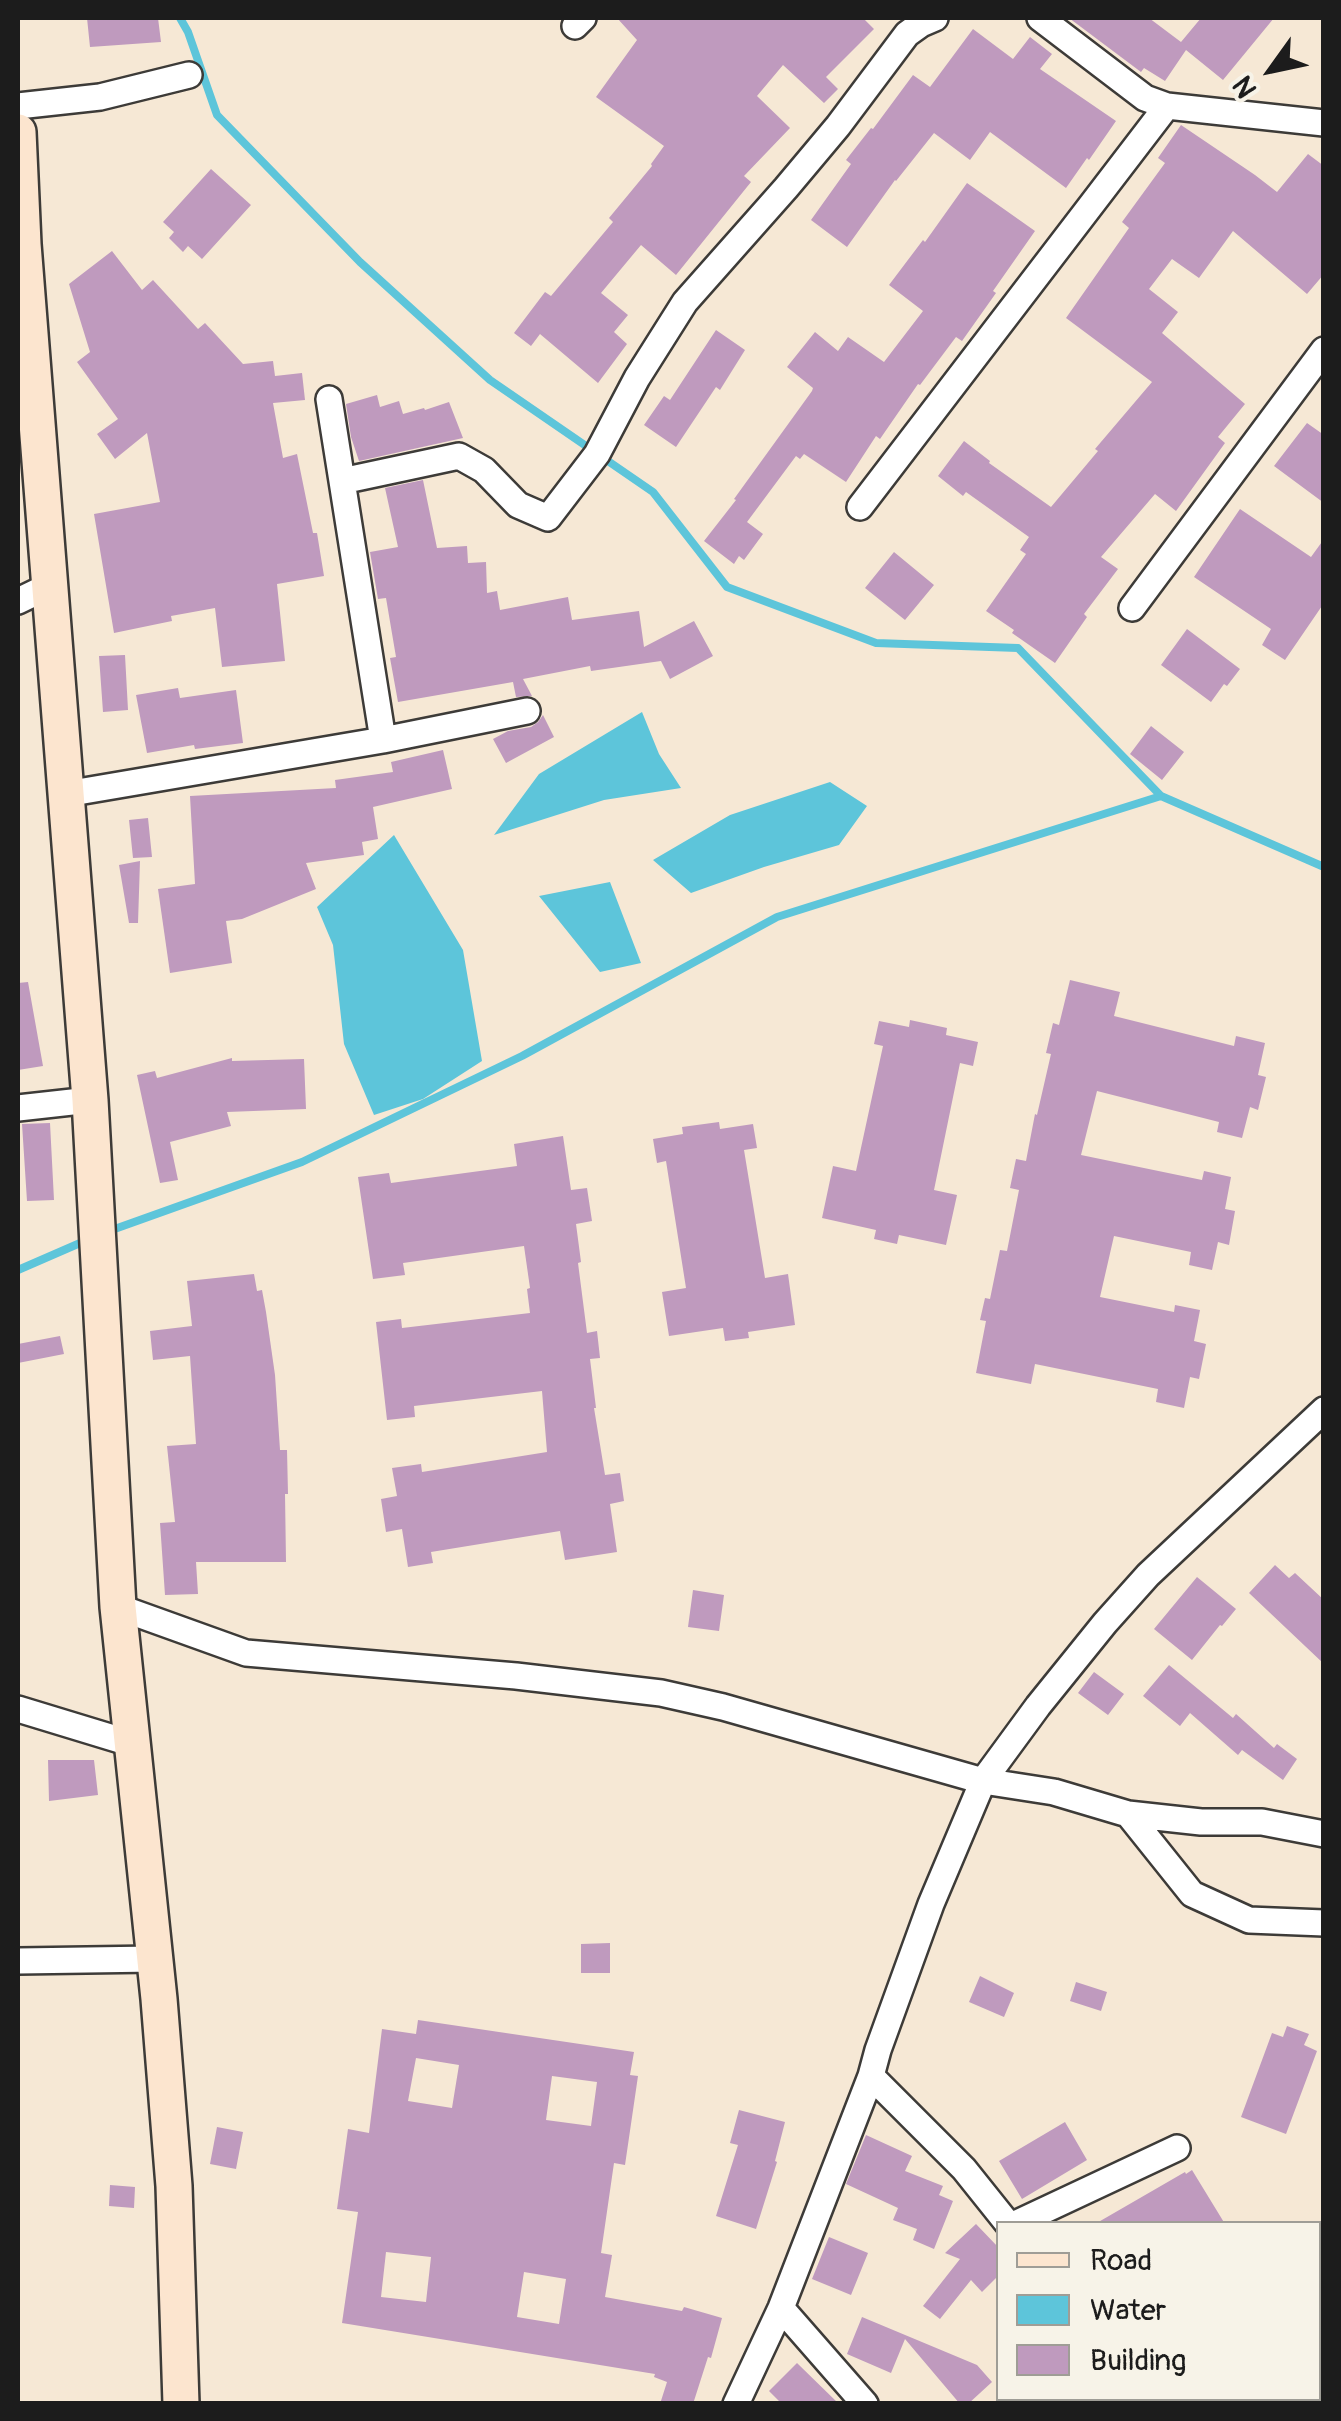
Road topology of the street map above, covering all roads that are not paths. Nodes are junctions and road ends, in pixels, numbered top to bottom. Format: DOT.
graph roads {
  1 [pos="935,18"];
  2 [pos="1040,18"];
  3 [pos="899,26"];
  4 [pos="189,75"];
  5 [pos="18,106"];
  6 [pos="1168,106"];
  7 [pos="1324,122"];
  8 [pos="18,132"];
  9 [pos="20,244"];
  10 [pos="1324,350"];
  11 [pos="1313,385"];
  12 [pos="330,399"];
  13 [pos="342,481"];
  14 [pos="860,507"];
  15 [pos="50,586"];
  16 [pos="18,601"];
  17 [pos="1132,608"];
  18 [pos="526,711"];
  19 [pos="384,740"];
  20 [pos="66,794"];
  21 [pos="90,1100"];
  22 [pos="18,1108"];
  23 [pos="1324,1410"];
  24 [pos="118,1607"];
  25 [pos="18,1710"];
  26 [pos="132,1744"];
  27 [pos="983,1781"];
  28 [pos="1128,1814"];
  29 [pos="1324,1834"];
  30 [pos="1324,1923"];
  31 [pos="155,1959"];
  32 [pos="18,1961"];
  33 [pos="870,2076"];
  34 [pos="1178,2148"];
  35 [pos="1008,2221"];
  36 [pos="1018,2221"];
  37 [pos="781,2308"];
  38 [pos="180,2404"];
  39 [pos="736,2404"];
  40 [pos="865,2404"];
  1 -- 3 [label="street"];
  2 -- 6 [label="street"];
  3 -- 13 [label="street"];
  4 -- 5 [label="street"];
  6 -- 7 [label="street"];
  6 -- 14 [label="street"];
  8 -- 9 [label="main road"];
  9 -- 15 [label="main road"];
  10 -- 11 [label="street"];
  11 -- 17 [label="street"];
  12 -- 13 [label="street"];
  13 -- 19 [label="street"];
  15 -- 16 [label="street"];
  15 -- 20 [label="main road"];
  18 -- 19 [label="street"];
  19 -- 20 [label="street"];
  20 -- 21 [label="main road"];
  21 -- 22 [label="street"];
  21 -- 24 [label="main road"];
  23 -- 27 [label="street"];
  24 -- 26 [label="main road"];
  24 -- 27 [label="street"];
  25 -- 26 [label="street"];
  26 -- 31 [label="main road"];
  27 -- 28 [label="street"];
  27 -- 33 [label="street"];
  28 -- 29 [label="street"];
  28 -- 30 [label="street"];
  31 -- 32 [label="street"];
  31 -- 38 [label="main road"];
  33 -- 35 [label="street"];
  33 -- 37 [label="street"];
  34 -- 36 [label="street"];
  37 -- 39 [label="street"];
  37 -- 40 [label="street"];
}
